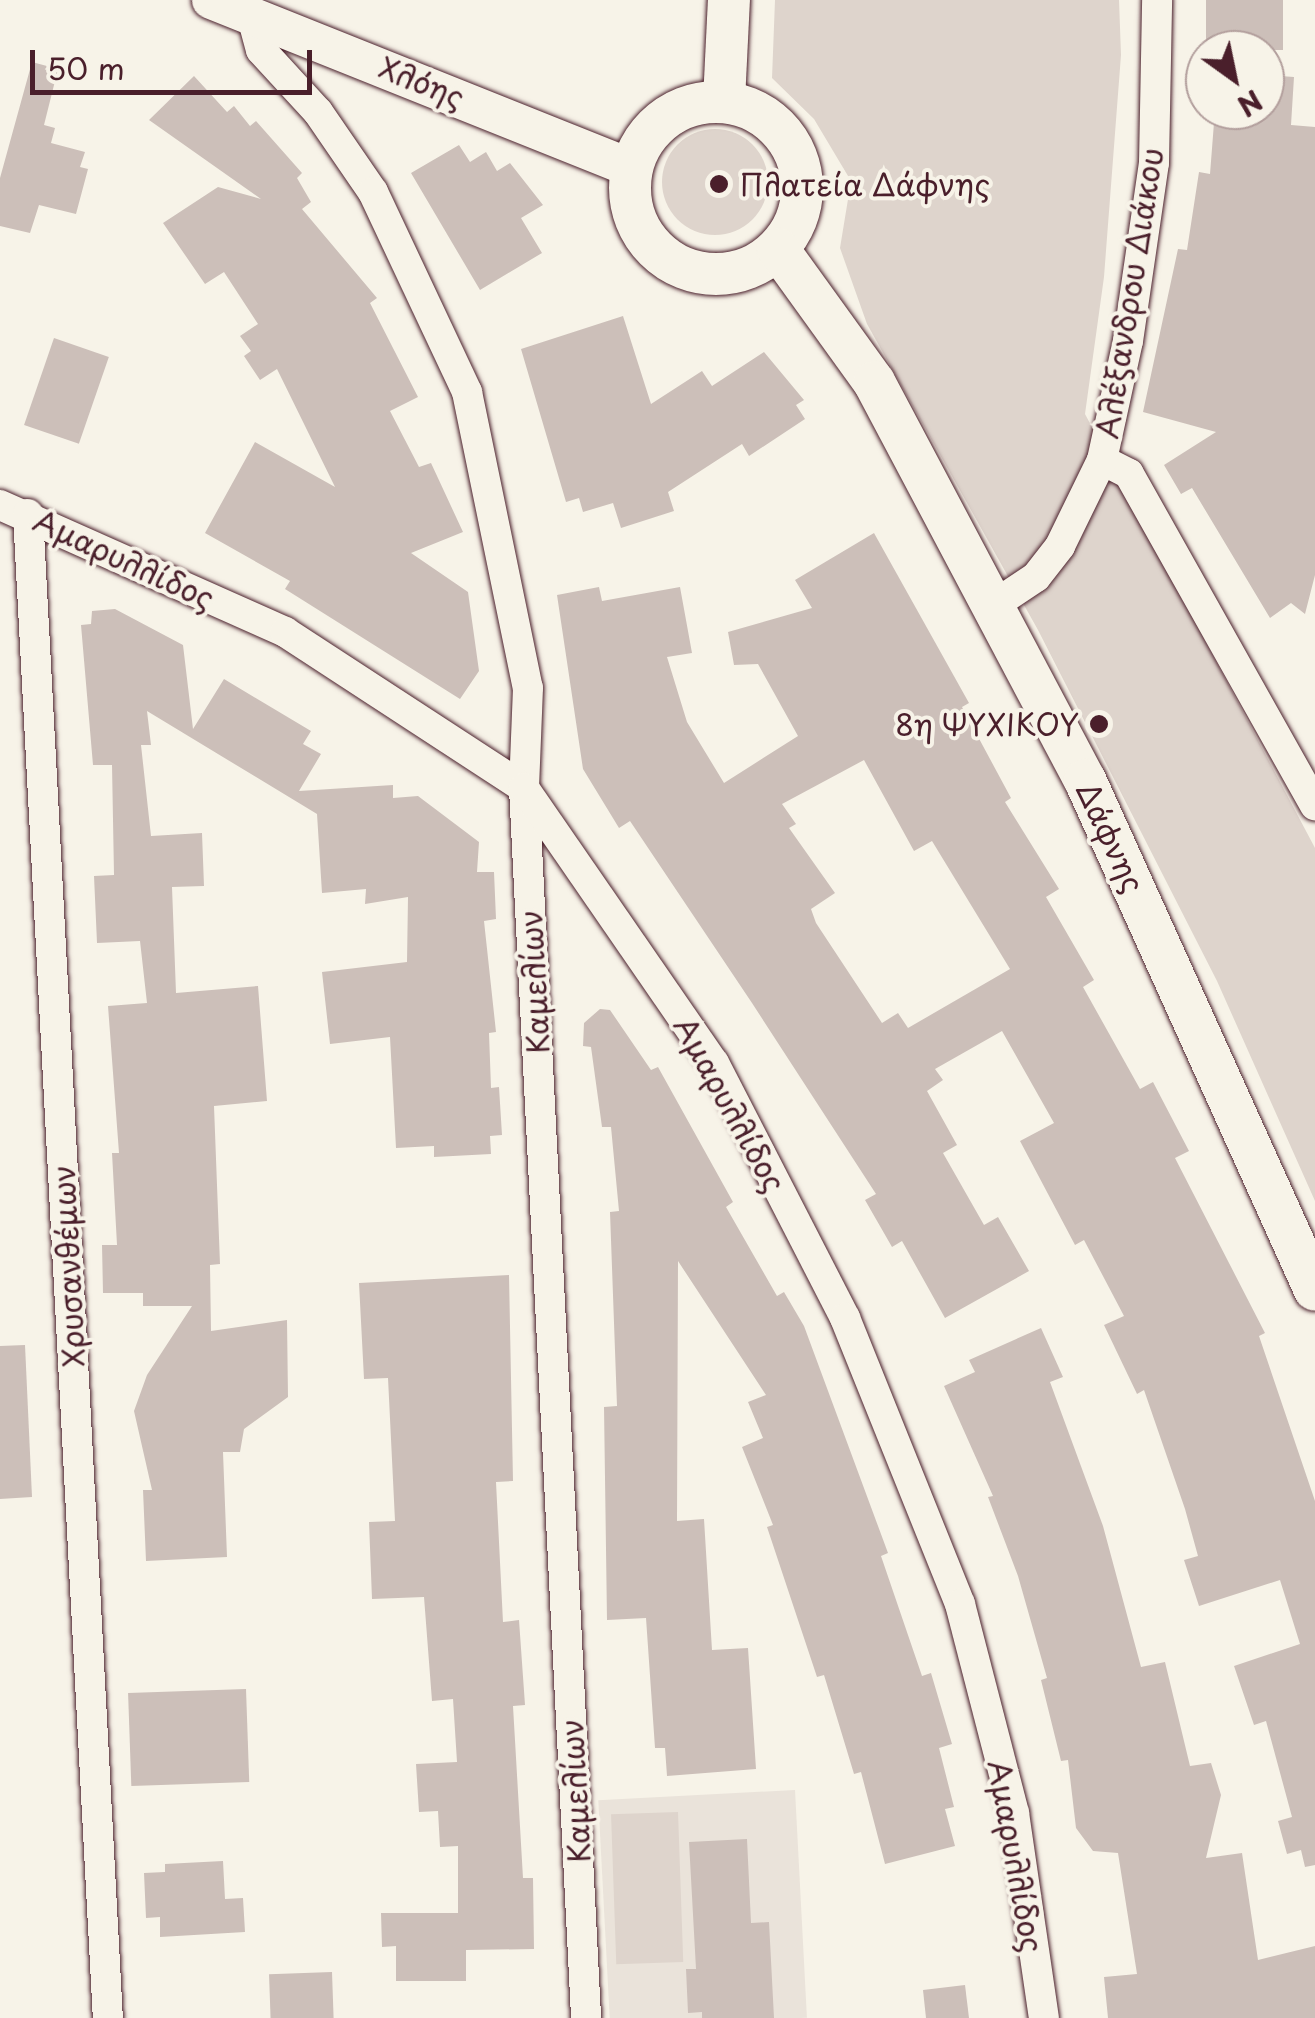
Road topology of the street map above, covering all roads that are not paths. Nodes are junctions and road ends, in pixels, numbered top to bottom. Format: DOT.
graph roads {
  1 [pos="211,0"];
  2 [pos="729,0"];
  3 [pos="1157,0"];
  4 [pos="251,12"];
  5 [pos="724,101"];
  6 [pos="631,168"];
  7 [pos="778,248"];
  8 [pos="1102,460"];
  9 [pos="14,510"];
  10 [pos="994,605"];
  11 [pos="1312,785"];
  12 [pos="524,788"];
  13 [pos="1315,1290"];
  14 [pos="108,2018"];
  15 [pos="586,2018"];
  16 [pos="1044,2018"];
  1 -- 4 [label="street, Χλόης"];
  2 -- 5 [label="main road"];
  3 -- 8 [label="street, Αλέξανδρου Διάκου"];
  4 -- 6 [label="street, Χλόης"];
  4 -- 12 [label="street, Καμελίων"];
  5 -- 6 [label="main road"];
  5 -- 7 [label="main road"];
  6 -- 7 [label="main road"];
  7 -- 10 [label="main road, Δάφνης"];
  8 -- 10 [label="street, Αλέξανδρου Διάκου"];
  8 -- 11 [label="street"];
  9 -- 12 [label="street, Αμαρυλλίδος"];
  9 -- 14 [label="street, Χρυσανθέμων"];
  10 -- 13 [label="main road, Δάφνης"];
  12 -- 15 [label="street, Καμελίων"];
  12 -- 16 [label="street, Αμαρυλλίδος"];
}
